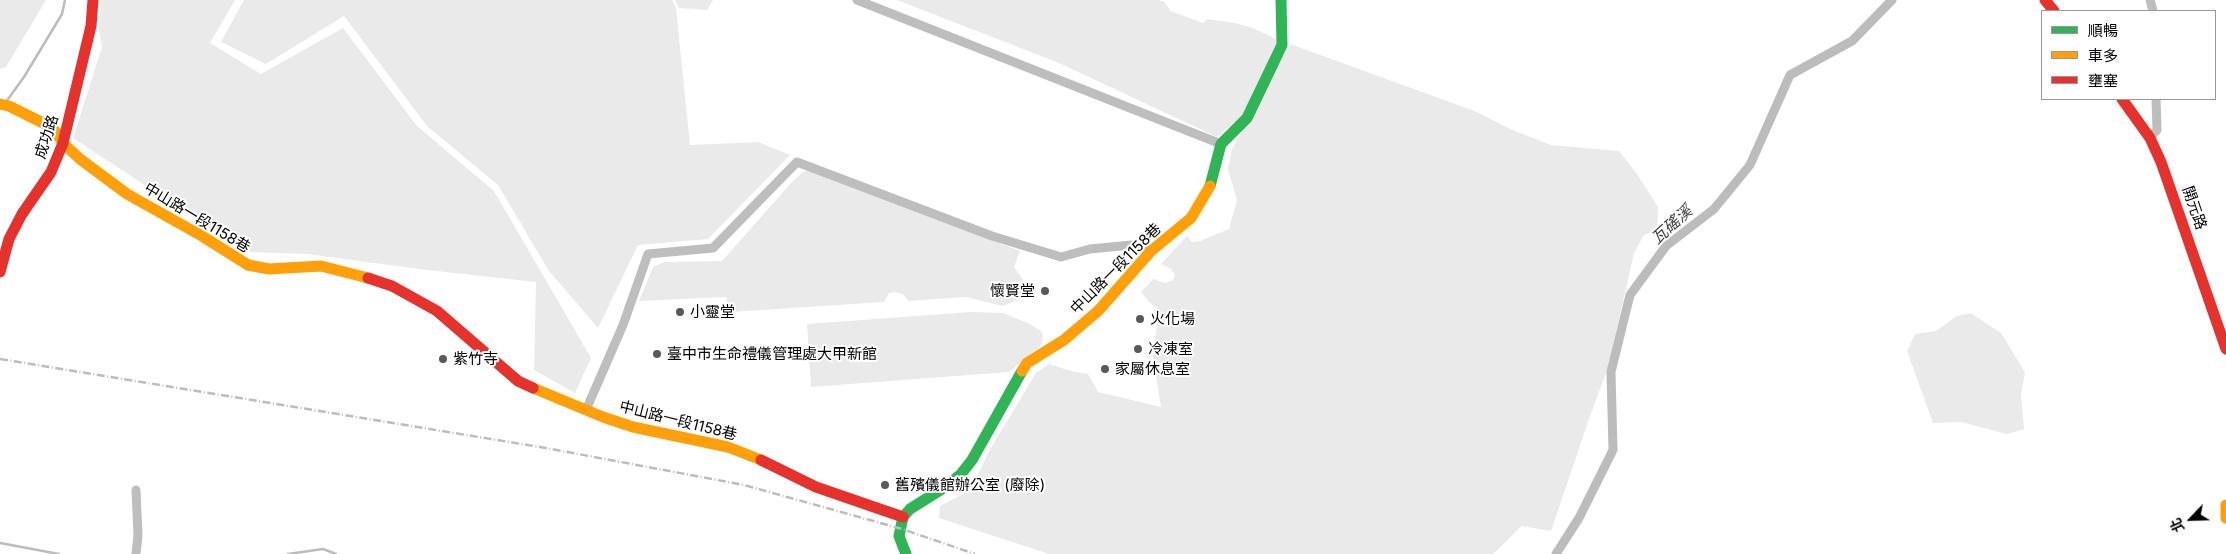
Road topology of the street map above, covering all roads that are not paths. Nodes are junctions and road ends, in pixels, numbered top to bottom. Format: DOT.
graph roads {
  1 [pos="92,0"];
  2 [pos="857,0"];
  3 [pos="1281,0"];
  4 [pos="2045,0"];
  5 [pos="2053,10"];
  6 [pos="2123,100"];
  7 [pos="2156,100"];
  8 [pos="4,105"];
  9 [pos="2150,138"];
  10 [pos="63,143"];
  11 [pos="1221,144"];
  12 [pos="4,237"];
  13 [pos="1151,251"];
  14 [pos="0,272"];
  15 [pos="2224,336"];
  16 [pos="2226,349"];
  17 [pos="586,410"];
  18 [pos="136,490"];
  19 [pos="2226,505"];
  20 [pos="903,517"];
  21 [pos="2226,518"];
  22 [pos="136,554"];
  23 [pos="906,554"];
  1 -- 10 [label="street, 成功路"];
  2 -- 11 [label="street"];
  3 -- 11 [label="street"];
  4 -- 5 [label="street"];
  6 -- 9 [label="street, 開元路"];
  7 -- 9 [label="street"];
  8 -- 10 [label="street, 中山路一段1158巷"];
  9 -- 15 [label="street, 開元路"];
  10 -- 12 [label="street, 成功路"];
  10 -- 17 [label="street, 中山路一段1158巷"];
  11 -- 13 [label="street, 中山路一段1158巷"];
  12 -- 14 [label="street, 成功路"];
  13 -- 17 [label="street"];
  13 -- 20 [label="street, 中山路一段1158巷"];
  15 -- 16 [label="street, 開元路"];
  17 -- 20 [label="street, 中山路一段1158巷"];
  18 -- 22 [label="street"];
  19 -- 21 [label="street"];
  20 -- 23 [label="street"];
}
